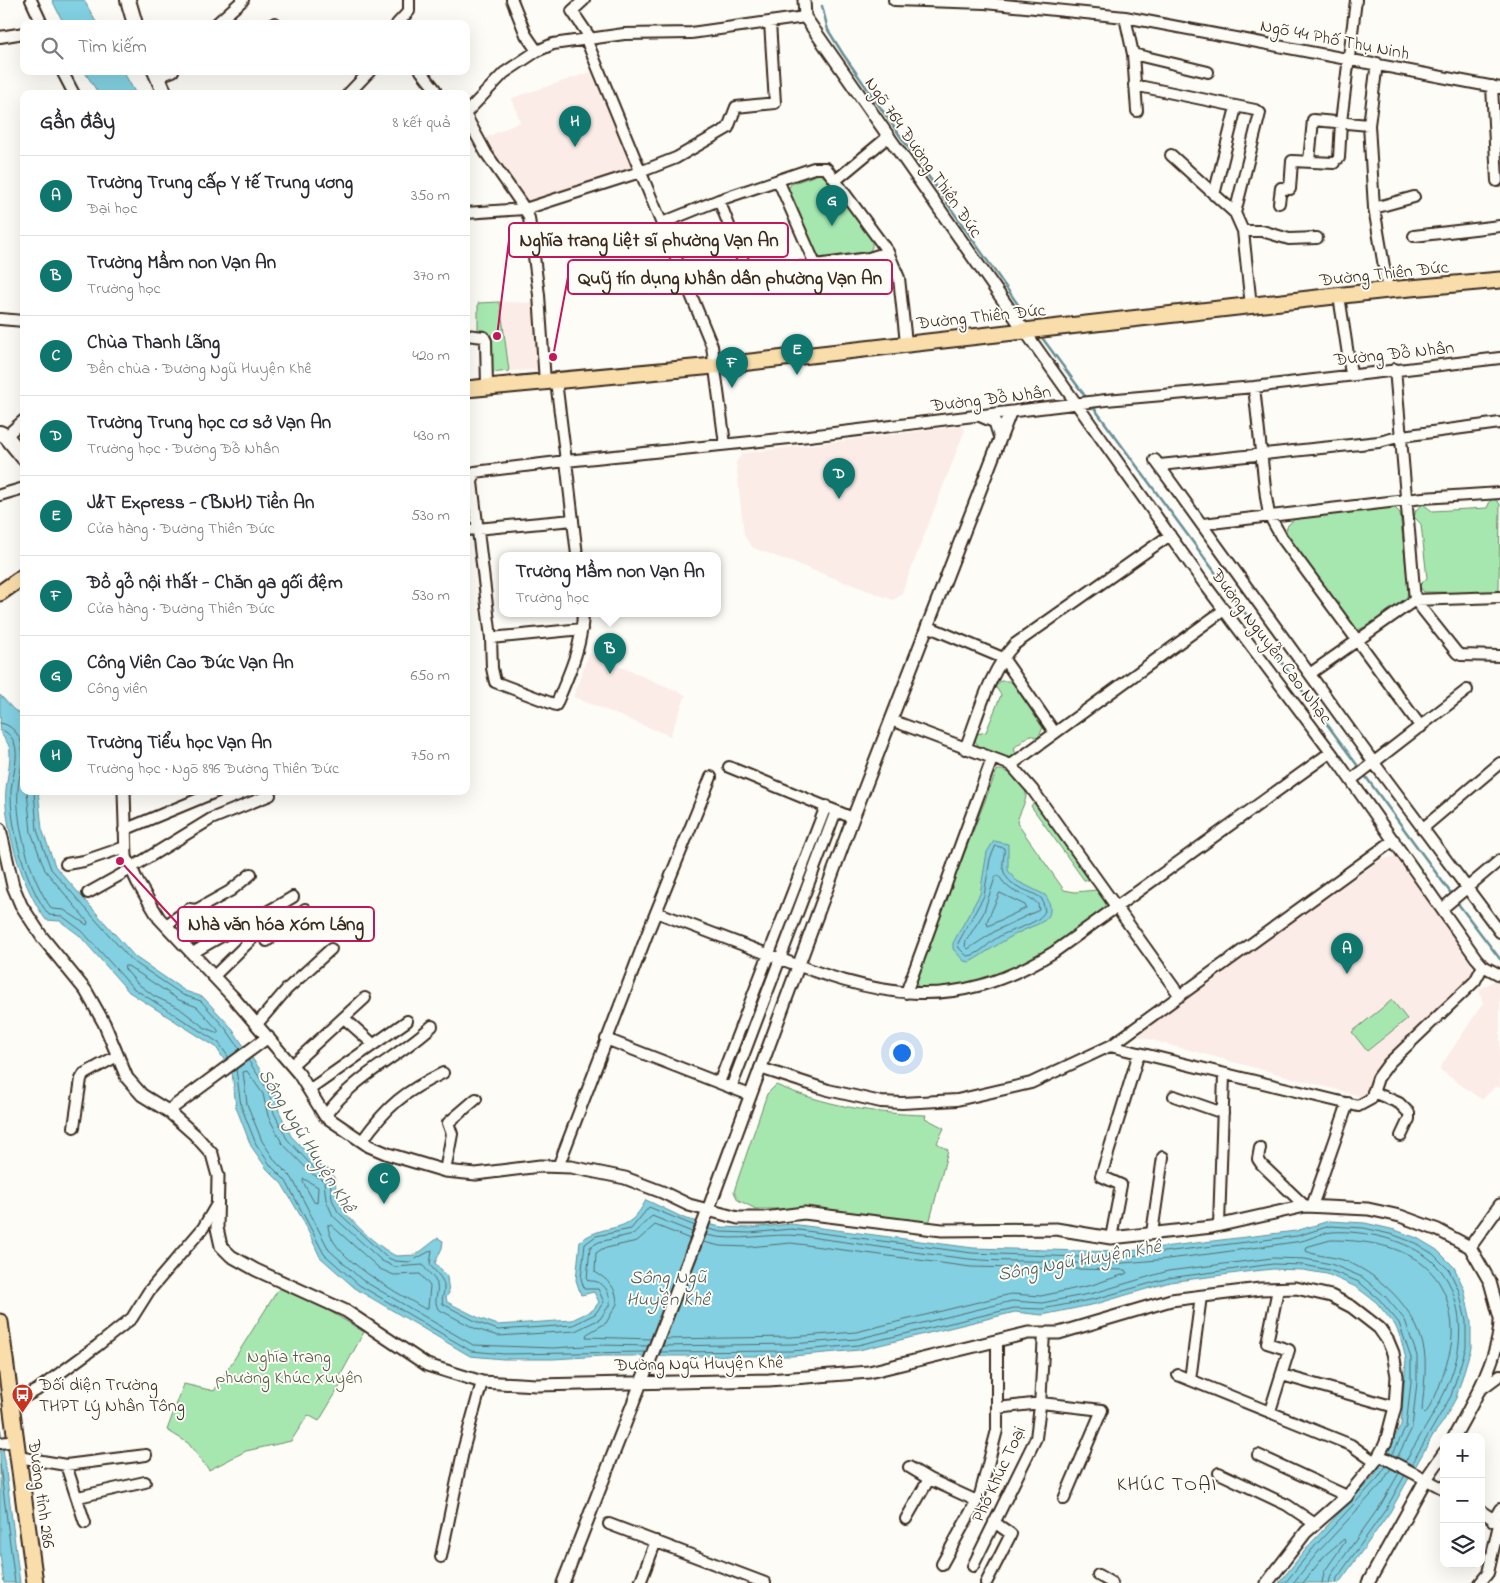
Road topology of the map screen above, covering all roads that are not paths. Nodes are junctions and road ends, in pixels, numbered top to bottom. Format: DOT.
graph roads {
  1 [pos="31,0"];
  2 [pos="128,0"];
  3 [pos="243,0"];
  4 [pos="409,0"];
  5 [pos="512,0"];
  6 [pos="583,0"];
  7 [pos="804,0"];
  8 [pos="894,0"];
  9 [pos="1356,0"];
  10 [pos="805,17"];
  11 [pos="1125,17"];
  12 [pos="40,20"];
  13 [pos="134,20"];
  14 [pos="220,20"];
  15 [pos="401,20"];
  16 [pos="770,22"];
  17 [pos="20,34"];
  18 [pos="0,37"];
  19 [pos="588,39"];
  20 [pos="537,51"];
  21 [pos="1133,54"];
  22 [pos="1350,60"];
  23 [pos="1377,64"];
  24 [pos="1208,72"];
  25 [pos="64,75"];
  26 [pos="156,75"];
  27 [pos="366,75"];
  28 [pos="424,75"];
  29 [pos="1134,85"];
  30 [pos="1496,87"];
  31 [pos="435,88"];
  32 [pos="72,90"];
  33 [pos="163,90"];
  34 [pos="352,90"];
  35 [pos="1236,107"];
  36 [pos="470,110"];
  37 [pos="1137,111"];
  38 [pos="470,122"];
  39 [pos="1341,122"];
  40 [pos="1369,125"];
  41 [pos="888,136"];
  42 [pos="1171,155"];
  43 [pos="1309,162"];
  44 [pos="640,172"];
  45 [pos="778,180"];
  46 [pos="836,180"];
  47 [pos="1497,180"];
  48 [pos="1214,195"];
  49 [pos="1414,197"];
  50 [pos="719,200"];
  51 [pos="1279,203"];
  52 [pos="1374,208"];
  53 [pos="525,209"];
  54 [pos="470,213"];
  55 [pos="1235,213"];
  56 [pos="662,223"];
  57 [pos="1500,226"];
  58 [pos="1243,230"];
  59 [pos="1414,236"];
  60 [pos="1317,238"];
  61 [pos="888,252"];
  62 [pos="815,264"];
  63 [pos="1500,280"];
  64 [pos="1388,290"];
  65 [pos="1339,296"];
  66 [pos="1251,306"];
  67 [pos="0,319"];
  68 [pos="20,322"];
  69 [pos="1024,330"];
  70 [pos="470,335"];
  71 [pos="906,343"];
  72 [pos="1500,358"];
  73 [pos="714,366"];
  74 [pos="1394,369"];
  75 [pos="1350,374"];
  76 [pos="550,382"];
  77 [pos="487,386"];
  78 [pos="1254,387"];
  79 [pos="470,388"];
  80 [pos="1074,404"];
  81 [pos="1010,412"];
  82 [pos="981,416"];
  83 [pos="20,423"];
  84 [pos="1500,423"];
  85 [pos="3,434"];
  86 [pos="1402,436"];
  87 [pos="1000,438"];
  88 [pos="725,444"];
  89 [pos="1260,452"];
  90 [pos="20,453"];
  91 [pos="566,461"];
  92 [pos="20,489"];
  93 [pos="1500,493"];
  94 [pos="0,494"];
  95 [pos="1407,501"];
  96 [pos="1269,515"];
  97 [pos="573,520"];
  98 [pos="1203,524"];
  99 [pos="478,528"];
  100 [pos="470,529"];
  101 [pos="1170,535"];
  102 [pos="577,552"];
  103 [pos="20,579"];
  104 [pos="0,593"];
  105 [pos="1500,597"];
  106 [pos="1415,600"];
  107 [pos="1224,610"];
  108 [pos="583,617"];
  109 [pos="926,626"];
  110 [pos="582,629"];
  111 [pos="491,638"];
  112 [pos="1357,640"];
  113 [pos="1500,656"];
  114 [pos="1003,658"];
  115 [pos="1311,673"];
  116 [pos="1467,690"];
  117 [pos="891,720"];
  118 [pos="1421,727"];
  119 [pos="1055,733"];
  120 [pos="965,749"];
  121 [pos="1331,752"];
  122 [pos="992,759"];
  123 [pos="1500,763"];
  124 [pos="1011,764"];
  125 [pos="1373,764"];
  126 [pos="729,767"];
  127 [pos="711,777"];
  128 [pos="1354,778"];
  129 [pos="124,795"];
  130 [pos="208,795"];
  131 [pos="270,795"];
  132 [pos="826,806"];
  133 [pos="836,811"];
  134 [pos="853,818"];
  135 [pos="0,829"];
  136 [pos="1422,829"];
  137 [pos="124,830"];
  138 [pos="1394,840"];
  139 [pos="125,847"];
  140 [pos="1500,860"];
  141 [pos="66,864"];
  142 [pos="131,868"];
  143 [pos="251,874"];
  144 [pos="1465,890"];
  145 [pos="88,893"];
  146 [pos="293,897"];
  147 [pos="1446,906"];
  148 [pos="1116,908"];
  149 [pos="305,909"];
  150 [pos="656,912"];
  151 [pos="166,925"];
  152 [pos="1500,932"];
  153 [pos="331,948"];
  154 [pos="193,953"];
  155 [pos="768,955"];
  156 [pos="780,959"];
  157 [pos="797,966"];
  158 [pos="1483,966"];
  159 [pos="1500,974"];
  160 [pos="214,976"];
  161 [pos="906,993"];
  162 [pos="1180,996"];
  163 [pos="365,998"];
  164 [pos="344,1018"];
  165 [pos="408,1021"];
  166 [pos="257,1024"];
  167 [pos="432,1026"];
  168 [pos="264,1039"];
  169 [pos="606,1039"];
  170 [pos="373,1044"];
  171 [pos="1110,1046"];
  172 [pos="1139,1053"];
  173 [pos="117,1056"];
  174 [pos="292,1065"];
  175 [pos="760,1068"];
  176 [pos="443,1073"];
  177 [pos="1224,1075"];
  178 [pos="719,1083"];
  179 [pos="731,1088"];
  180 [pos="309,1090"];
  181 [pos="1373,1092"];
  182 [pos="750,1095"];
  183 [pos="1174,1096"];
  184 [pos="476,1099"];
  185 [pos="1348,1103"];
  186 [pos="168,1111"];
  187 [pos="1223,1113"];
  188 [pos="325,1116"];
  189 [pos="74,1127"];
  190 [pos="1402,1136"];
  191 [pos="362,1141"];
  192 [pos="1260,1148"];
  193 [pos="1163,1157"];
  194 [pos="558,1167"];
  195 [pos="446,1171"];
  196 [pos="217,1204"];
  197 [pos="1500,1205"];
  198 [pos="1308,1206"];
  199 [pos="706,1216"];
  200 [pos="1220,1225"];
  201 [pos="1152,1233"];
  202 [pos="1111,1238"];
  203 [pos="1470,1247"];
  204 [pos="1278,1288"];
  205 [pos="1201,1296"];
  206 [pos="1500,1319"];
  207 [pos="0,1322"];
  208 [pos="1044,1333"];
  209 [pos="996,1341"];
  210 [pos="1500,1374"];
  211 [pos="1178,1375"];
  212 [pos="1282,1375"];
  213 [pos="1190,1380"];
  214 [pos="643,1381"];
  215 [pos="482,1382"];
  216 [pos="1480,1390"];
  217 [pos="1041,1403"];
  218 [pos="11,1404"];
  219 [pos="1394,1407"];
  220 [pos="997,1408"];
  221 [pos="1270,1412"];
  222 [pos="1456,1433"];
  223 [pos="8,1442"];
  224 [pos="1386,1442"];
  225 [pos="146,1455"];
  226 [pos="1258,1455"];
  227 [pos="18,1457"];
  228 [pos="1377,1459"];
  229 [pos="1440,1459"];
  230 [pos="66,1465"];
  231 [pos="909,1467"];
  232 [pos="1219,1473"];
  233 [pos="929,1479"];
  234 [pos="1426,1479"];
  235 [pos="145,1482"];
  236 [pos="1440,1487"];
  237 [pos="1347,1496"];
  238 [pos="78,1497"];
  239 [pos="1064,1499"];
  240 [pos="977,1501"];
  241 [pos="1500,1508"];
  242 [pos="1485,1514"];
  243 [pos="906,1519"];
  244 [pos="994,1522"];
  245 [pos="85,1523"];
  246 [pos="1497,1523"];
  247 [pos="609,1524"];
  248 [pos="1315,1524"];
  249 [pos="656,1541"];
  250 [pos="441,1557"];
  251 [pos="942,1564"];
  252 [pos="973,1566"];
  253 [pos="1098,1575"];
  254 [pos="35,1583"];
  255 [pos="563,1583"];
  256 [pos="640,1583"];
  257 [pos="765,1583"];
  258 [pos="986,1583"];
  259 [pos="1112,1583"];
  260 [pos="1267,1583"];
  261 [pos="1368,1583"];
  262 [pos="1480,1583"];
  1 -- 12 [label="street"];
  2 -- 13 [label="main road"];
  3 -- 14 [label="street"];
  4 -- 15 [label="street"];
  5 -- 20 [label="street"];
  6 -- 19 [label="street"];
  7 -- 10 [label="street"];
  8 -- 11 [label="street, Ngõ 44 Phố Thụ Ninh"];
  9 -- 22 [label="street"];
  10 -- 16 [label="street"];
  10 -- 41 [label="street, Ngõ 764 Đường Thiên Đức"];
  11 -- 21 [label="street"];
  11 -- 22 [label="street, Ngõ 44 Phố Thụ Ninh"];
  16 -- 19 [label="street"];
  16 -- 44 [label="street"];
  17 -- 18 [label="street"];
  19 -- 20 [label="street"];
  19 -- 44 [label="street"];
  20 -- 36 [label="street"];
  21 -- 24 [label="street"];
  21 -- 29 [label="street"];
  22 -- 23 [label="street, Ngõ 44 Phố Thụ Ninh"];
  22 -- 39 [label="street"];
  23 -- 30 [label="street, Ngõ 44 Phố Thụ Ninh"];
  23 -- 40 [label="street"];
  25 -- 32 [label="street"];
  26 -- 33 [label="main road"];
  27 -- 34 [label="street"];
  28 -- 31 [label="street"];
  29 -- 35 [label="street"];
  29 -- 37 [label="street"];
  30 -- 47 [label="street"];
  35 -- 48 [label="street"];
  35 -- 55 [label="street"];
  38 -- 53 [label="street"];
  39 -- 40 [label="street"];
  39 -- 43 [label="street"];
  39 -- 43 [label="street"];
  40 -- 52 [label="street"];
  41 -- 46 [label="street"];
  41 -- 69 [label="street, Ngõ 764 Đường Thiên Đức"];
  42 -- 48 [label="street"];
  43 -- 51 [label="street"];
  44 -- 53 [label="street"];
  44 -- 56 [label="street"];
  45 -- 46 [label="street"];
  45 -- 50 [label="street"];
  45 -- 62 [label="street"];
  46 -- 61 [label="street"];
  48 -- 55 [label="street"];
  49 -- 52 [label="street"];
  50 -- 56 [label="street"];
  50 -- 62 [label="street"];
  52 -- 64 [label="street"];
  53 -- 54 [label="street"];
  53 -- 76 [label="street"];
  55 -- 58 [label="street"];
  56 -- 73 [label="street"];
  57 -- 59 [label="street"];
  58 -- 60 [label="street"];
  58 -- 66 [label="street"];
  61 -- 62 [label="street"];
  61 -- 71 [label="street"];
  63 -- 64 [label="main road, Đường Thiên Đức"];
  64 -- 65 [label="main road, Đường Thiên Đức"];
  65 -- 66 [label="main road, Đường Thiên Đức"];
  65 -- 75 [label="street"];
  66 -- 69 [label="main road, Đường Thiên Đức"];
  67 -- 68 [label="street"];
  69 -- 71 [label="main road, Đường Thiên Đức"];
  69 -- 80 [label="street, Đường Nguyễn Cao Nhạc"];
  70 -- 77 [label="street"];
  71 -- 73 [label="main road, Đường Thiên Đức"];
  72 -- 74 [label="street, Đường Đỗ Nhân"];
  73 -- 76 [label="main road, Đường Thiên Đức"];
  73 -- 88 [label="street"];
  74 -- 75 [label="street, Đường Đỗ Nhân"];
  74 -- 86 [label="street"];
  75 -- 78 [label="street, Đường Đỗ Nhân"];
  76 -- 77 [label="main road, Đường Thiên Đức"];
  76 -- 91 [label="street"];
  77 -- 79 [label="main road, Đường Thiên Đức"];
  78 -- 80 [label="street, Đường Đỗ Nhân"];
  78 -- 89 [label="street"];
  80 -- 81 [label="street, Đường Đỗ Nhân"];
  80 -- 101 [label="street, Đường Nguyễn Cao Nhạc"];
  81 -- 82 [label="street, Đường Đỗ Nhân"];
  81 -- 87 [label="street"];
  82 -- 87 [label="street"];
  82 -- 88 [label="street, Đường Đỗ Nhân"];
  83 -- 85 [label="street"];
  84 -- 86 [label="street"];
  85 -- 90 [label="main road"];
  86 -- 89 [label="street"];
  86 -- 95 [label="street"];
  87 -- 109 [label="street"];
  88 -- 91 [label="street, Đường Đỗ Nhân"];
  89 -- 96 [label="street"];
  89 -- 98 [label="street"];
  91 -- 97 [label="street"];
  91 -- 99 [label="street, Đường Đỗ Nhân"];
  92 -- 94 [label="street"];
  93 -- 95 [label="street"];
  95 -- 96 [label="street"];
  95 -- 106 [label="street"];
  96 -- 98 [label="street"];
  96 -- 112 [label="street"];
  97 -- 99 [label="street"];
  97 -- 102 [label="street"];
  98 -- 115 [label="street"];
  99 -- 100 [label="street"];
  99 -- 111 [label="street"];
  101 -- 107 [label="street, Đường Nguyễn Cao Nhạc"];
  101 -- 114 [label="street"];
  103 -- 104 [label="main road"];
  105 -- 106 [label="street"];
  106 -- 112 [label="street"];
  106 -- 113 [label="street"];
  107 -- 119 [label="street"];
  107 -- 121 [label="street, Đường Nguyễn Cao Nhạc"];
  108 -- 110 [label="street"];
  109 -- 114 [label="street"];
  109 -- 117 [label="street"];
  110 -- 111 [label="street"];
  110 -- 111 [label="street"];
  112 -- 115 [label="street"];
  112 -- 118 [label="street"];
  114 -- 119 [label="street"];
  114 -- 120 [label="street"];
  115 -- 125 [label="street"];
  116 -- 118 [label="street"];
  117 -- 120 [label="street"];
  117 -- 134 [label="street"];
  118 -- 125 [label="street"];
  119 -- 124 [label="street"];
  120 -- 122 [label="street"];
  121 -- 128 [label="street, Đường Nguyễn Cao Nhạc"];
  121 -- 148 [label="street"];
  122 -- 124 [label="street"];
  122 -- 161 [label="street"];
  123 -- 136 [label="street"];
  124 -- 148 [label="street"];
  125 -- 128 [label="street"];
  125 -- 136 [label="street"];
  126 -- 132 [label="street"];
  127 -- 150 [label="street"];
  128 -- 138 [label="street, Đường Nguyễn Cao Nhạc"];
  129 -- 137 [label="street"];
  130 -- 137 [label="street"];
  131 -- 142 [label="street"];
  132 -- 133 [label="street"];
  132 -- 155 [label="street"];
  133 -- 134 [label="street"];
  133 -- 156 [label="street"];
  134 -- 157 [label="street"];
  135 -- 173 [label="street, Đường Ngũ Huyện Khê"];
  136 -- 144 [label="street"];
  137 -- 139 [label="street"];
  138 -- 147 [label="street, Đường Nguyễn Cao Nhạc"];
  138 -- 162 [label="street"];
  139 -- 141 [label="street"];
  139 -- 142 [label="street"];
  140 -- 144 [label="street"];
  142 -- 145 [label="street"];
  142 -- 151 [label="street"];
  143 -- 151 [label="street"];
  144 -- 147 [label="street"];
  144 -- 152 [label="street"];
  146 -- 154 [label="street"];
  147 -- 158 [label="street, Đường Nguyễn Cao Nhạc"];
  148 -- 161 [label="street"];
  148 -- 162 [label="street"];
  149 -- 160 [label="street"];
  150 -- 155 [label="street"];
  150 -- 169 [label="street"];
  151 -- 154 [label="street"];
  153 -- 166 [label="street"];
  154 -- 160 [label="street"];
  155 -- 156 [label="street"];
  155 -- 178 [label="street"];
  156 -- 157 [label="street"];
  156 -- 179 [label="street"];
  157 -- 161 [label="street"];
  157 -- 175 [label="street"];
  158 -- 159 [label="street"];
  158 -- 181 [label="street"];
  160 -- 166 [label="street"];
  162 -- 171 [label="street"];
  163 -- 164 [label="street"];
  164 -- 170 [label="street"];
  164 -- 174 [label="street"];
  165 -- 170 [label="street"];
  166 -- 168 [label="street"];
  167 -- 188 [label="street"];
  168 -- 174 [label="street"];
  168 -- 186 [label="street"];
  169 -- 178 [label="street"];
  169 -- 194 [label="street"];
  170 -- 180 [label="street"];
  171 -- 172 [label="street"];
  171 -- 175 [label="street"];
  172 -- 177 [label="street"];
  172 -- 202 [label="street"];
  173 -- 186 [label="street, Đường Ngũ Huyện Khê"];
  173 -- 189 [label="street"];
  174 -- 180 [label="street"];
  175 -- 182 [label="street"];
  176 -- 191 [label="street"];
  177 -- 185 [label="street"];
  177 -- 187 [label="street"];
  178 -- 179 [label="street"];
  179 -- 182 [label="street"];
  180 -- 188 [label="street"];
  181 -- 185 [label="street"];
  181 -- 190 [label="street"];
  182 -- 199 [label="street"];
  183 -- 187 [label="street"];
  184 -- 195 [label="street"];
  185 -- 198 [label="street"];
  186 -- 196 [label="street, Đường Ngũ Huyện Khê"];
  187 -- 200 [label="street"];
  188 -- 191 [label="street"];
  191 -- 195 [label="street"];
  192 -- 198 [label="street"];
  193 -- 201 [label="street"];
  194 -- 195 [label="street"];
  194 -- 199 [label="street"];
  196 -- 215 [label="street, Đường Ngũ Huyện Khê"];
  196 -- 218 [label="street"];
  197 -- 203 [label="street"];
  198 -- 200 [label="street"];
  198 -- 203 [label="street"];
  199 -- 202 [label="street"];
  199 -- 214 [label="street"];
  200 -- 201 [label="street"];
  201 -- 202 [label="street"];
  203 -- 206 [label="street"];
  204 -- 205 [label="street, Đường Ngũ Huyện Khê"];
  204 -- 212 [label="street"];
  204 -- 219 [label="street, Đường Ngũ Huyện Khê"];
  205 -- 208 [label="street, Đường Ngũ Huyện Khê"];
  205 -- 213 [label="street"];
  206 -- 216 [label="street"];
  207 -- 218 [label="main road, Đường tỉnh 286"];
  208 -- 209 [label="street, Đường Ngũ Huyện Khê"];
  208 -- 217 [label="street, Phố Khúc Toại"];
  209 -- 214 [label="street, Đường Ngũ Huyện Khê"];
  209 -- 220 [label="street"];
  210 -- 216 [label="street"];
  211 -- 213 [label="street"];
  212 -- 219 [label="street"];
  212 -- 221 [label="street"];
  213 -- 221 [label="street"];
  214 -- 215 [label="street, Đường Ngũ Huyện Khê"];
  214 -- 255 [label="street"];
  215 -- 250 [label="street"];
  216 -- 222 [label="street"];
  217 -- 220 [label="street"];
  217 -- 239 [label="street"];
  217 -- 244 [label="street, Phố Khúc Toại"];
  218 -- 223 [label="main road, Đường tỉnh 286"];
  219 -- 224 [label="street, Đường Ngũ Huyện Khê"];
  220 -- 240 [label="street"];
  221 -- 228 [label="street"];
  223 -- 227 [label="main road, Đường tỉnh 286"];
  224 -- 228 [label="street, Đường Ngũ Huyện Khê"];
  225 -- 230 [label="street"];
  226 -- 237 [label="street"];
  227 -- 230 [label="street"];
  227 -- 254 [label="main road, Đường tỉnh 286"];
  228 -- 234 [label="street"];
  228 -- 237 [label="street, Đường Ngũ Huyện Khê"];
  229 -- 234 [label="street"];
  230 -- 238 [label="street"];
  231 -- 233 [label="street"];
  232 -- 248 [label="street"];
  233 -- 240 [label="street"];
  233 -- 243 [label="street"];
  234 -- 236 [label="street"];
  234 -- 261 [label="street"];
  235 -- 238 [label="street"];
  237 -- 248 [label="street, Đường Ngũ Huyện Khê"];
  238 -- 245 [label="street"];
  240 -- 251 [label="street"];
  241 -- 246 [label="street"];
  242 -- 246 [label="street"];
  244 -- 252 [label="street, Phố Khúc Toại"];
  244 -- 258 [label="street"];
  246 -- 262 [label="street"];
  247 -- 249 [label="street"];
  248 -- 260 [label="street, Đường Ngũ Huyện Khê"];
  249 -- 256 [label="street"];
  249 -- 257 [label="street"];
  253 -- 259 [label="street"];
}
